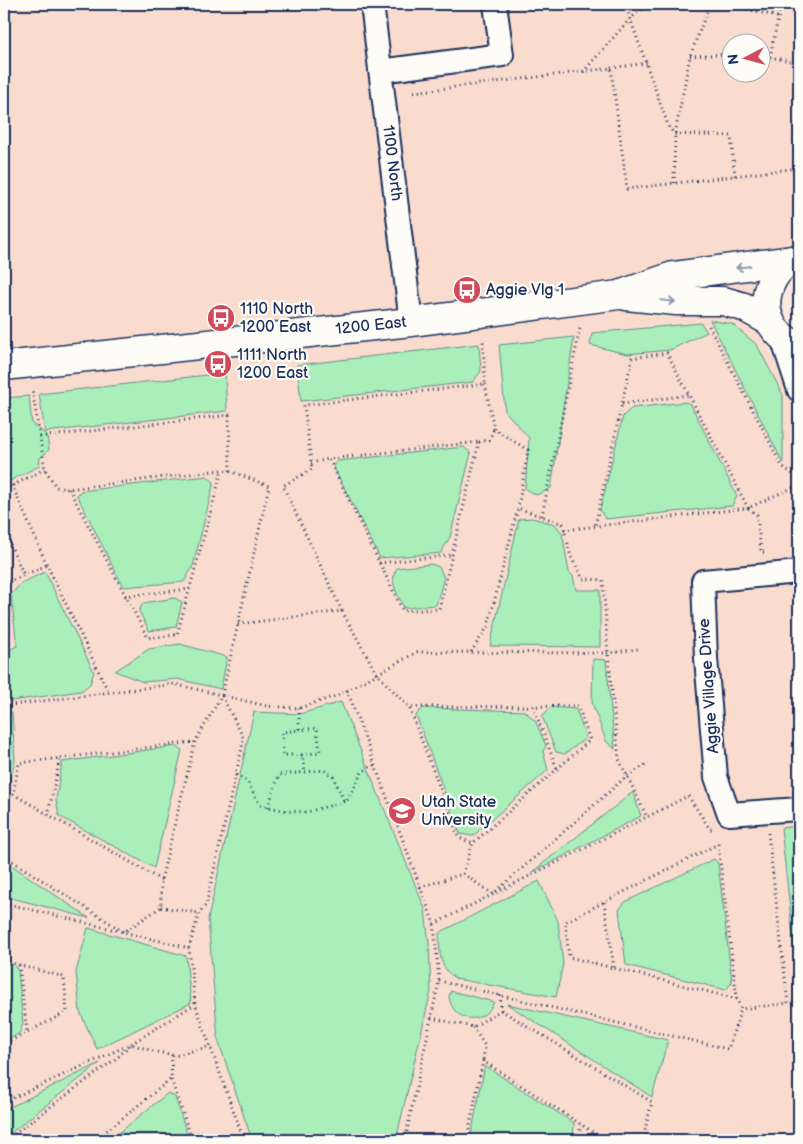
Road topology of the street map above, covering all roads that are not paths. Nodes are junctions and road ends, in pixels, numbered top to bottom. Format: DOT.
graph roads {
  1 [pos="372,4"];
  2 [pos="495,4"];
  3 [pos="380,71"];
  4 [pos="795,260"];
  5 [pos="619,295"];
  6 [pos="411,322"];
  7 [pos="784,335"];
  8 [pos="4,366"];
  9 [pos="799,390"];
  10 [pos="799,572"];
  11 [pos="799,809"];
  1 -- 3 [label="street, 1100 North"];
  2 -- 3 [label="street"];
  3 -- 6 [label="street, 1100 North"];
  4 -- 5 [label="main road, 1200 East, one-way"];
  4 -- 7 [label="main road, 1200 East"];
  5 -- 6 [label="main road, 1200 East"];
  5 -- 7 [label="main road, 1200 East, one-way"];
  6 -- 8 [label="main road, 1200 East"];
  7 -- 9 [label="street"];
  10 -- 11 [label="street, Aggie Village Drive"];
}
